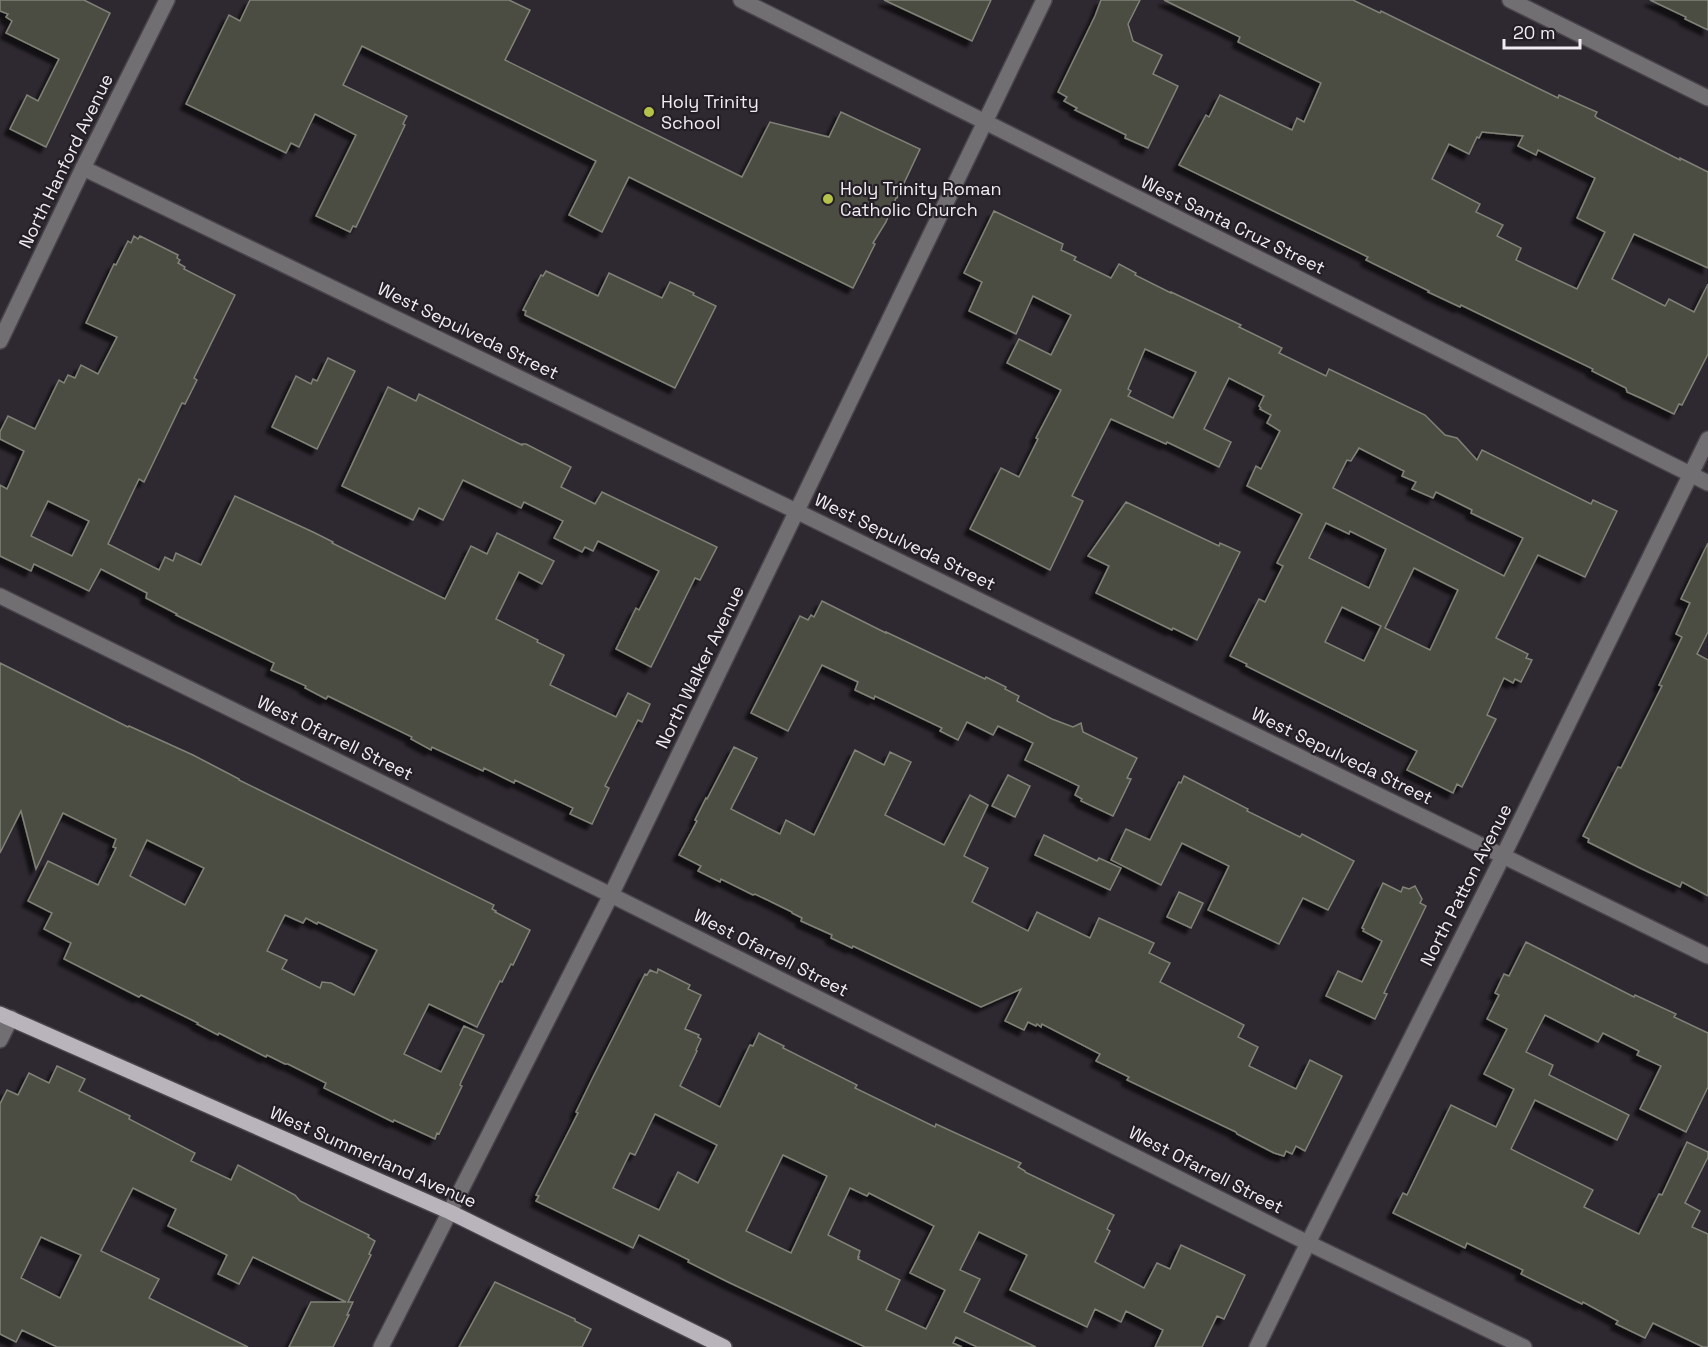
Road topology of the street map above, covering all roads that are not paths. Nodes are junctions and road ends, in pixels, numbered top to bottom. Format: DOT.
graph roads {
  1 [pos="168,0"];
  2 [pos="741,0"];
  3 [pos="1044,0"];
  4 [pos="1510,0"];
  5 [pos="1708,98"];
  6 [pos="985,123"];
  7 [pos="83,168"];
  8 [pos="0,341"];
  9 [pos="1708,439"];
  10 [pos="1691,475"];
  11 [pos="1708,483"];
  12 [pos="798,512"];
  13 [pos="0,596"];
  14 [pos="1503,856"];
  15 [pos="611,895"];
  16 [pos="1708,957"];
  17 [pos="5,1016"];
  18 [pos="0,1040"];
  19 [pos="450,1212"];
  20 [pos="1308,1243"];
  21 [pos="381,1347"];
  22 [pos="724,1347"];
  23 [pos="1257,1347"];
  24 [pos="1524,1347"];
  1 -- 7 [label="street, North Hanford Avenue"];
  2 -- 6 [label="street, West Santa Cruz Street"];
  3 -- 6 [label="street, North Walker Avenue"];
  4 -- 5 [label="street"];
  6 -- 10 [label="street, West Santa Cruz Street"];
  6 -- 12 [label="street, North Walker Avenue"];
  7 -- 8 [label="street, North Hanford Avenue"];
  7 -- 12 [label="street, West Sepulveda Street"];
  9 -- 10 [label="street, North Patton Avenue"];
  10 -- 11 [label="street, West Santa Cruz Street"];
  10 -- 14 [label="street, North Patton Avenue"];
  12 -- 14 [label="street, West Sepulveda Street"];
  12 -- 15 [label="street, North Walker Avenue"];
  13 -- 15 [label="street, West Ofarrell Street"];
  14 -- 16 [label="street, West Sepulveda Street"];
  14 -- 20 [label="street, North Patton Avenue"];
  15 -- 19 [label="street, North Walker Avenue"];
  15 -- 20 [label="street, West Ofarrell Street"];
  17 -- 18 [label="street"];
  17 -- 19 [label="main road, West Summerland Avenue"];
  19 -- 21 [label="street, North Walker Avenue"];
  19 -- 22 [label="main road, West Summerland Avenue"];
  20 -- 23 [label="street, North Patton Avenue"];
  20 -- 24 [label="street, West Ofarrell Street"];
}
